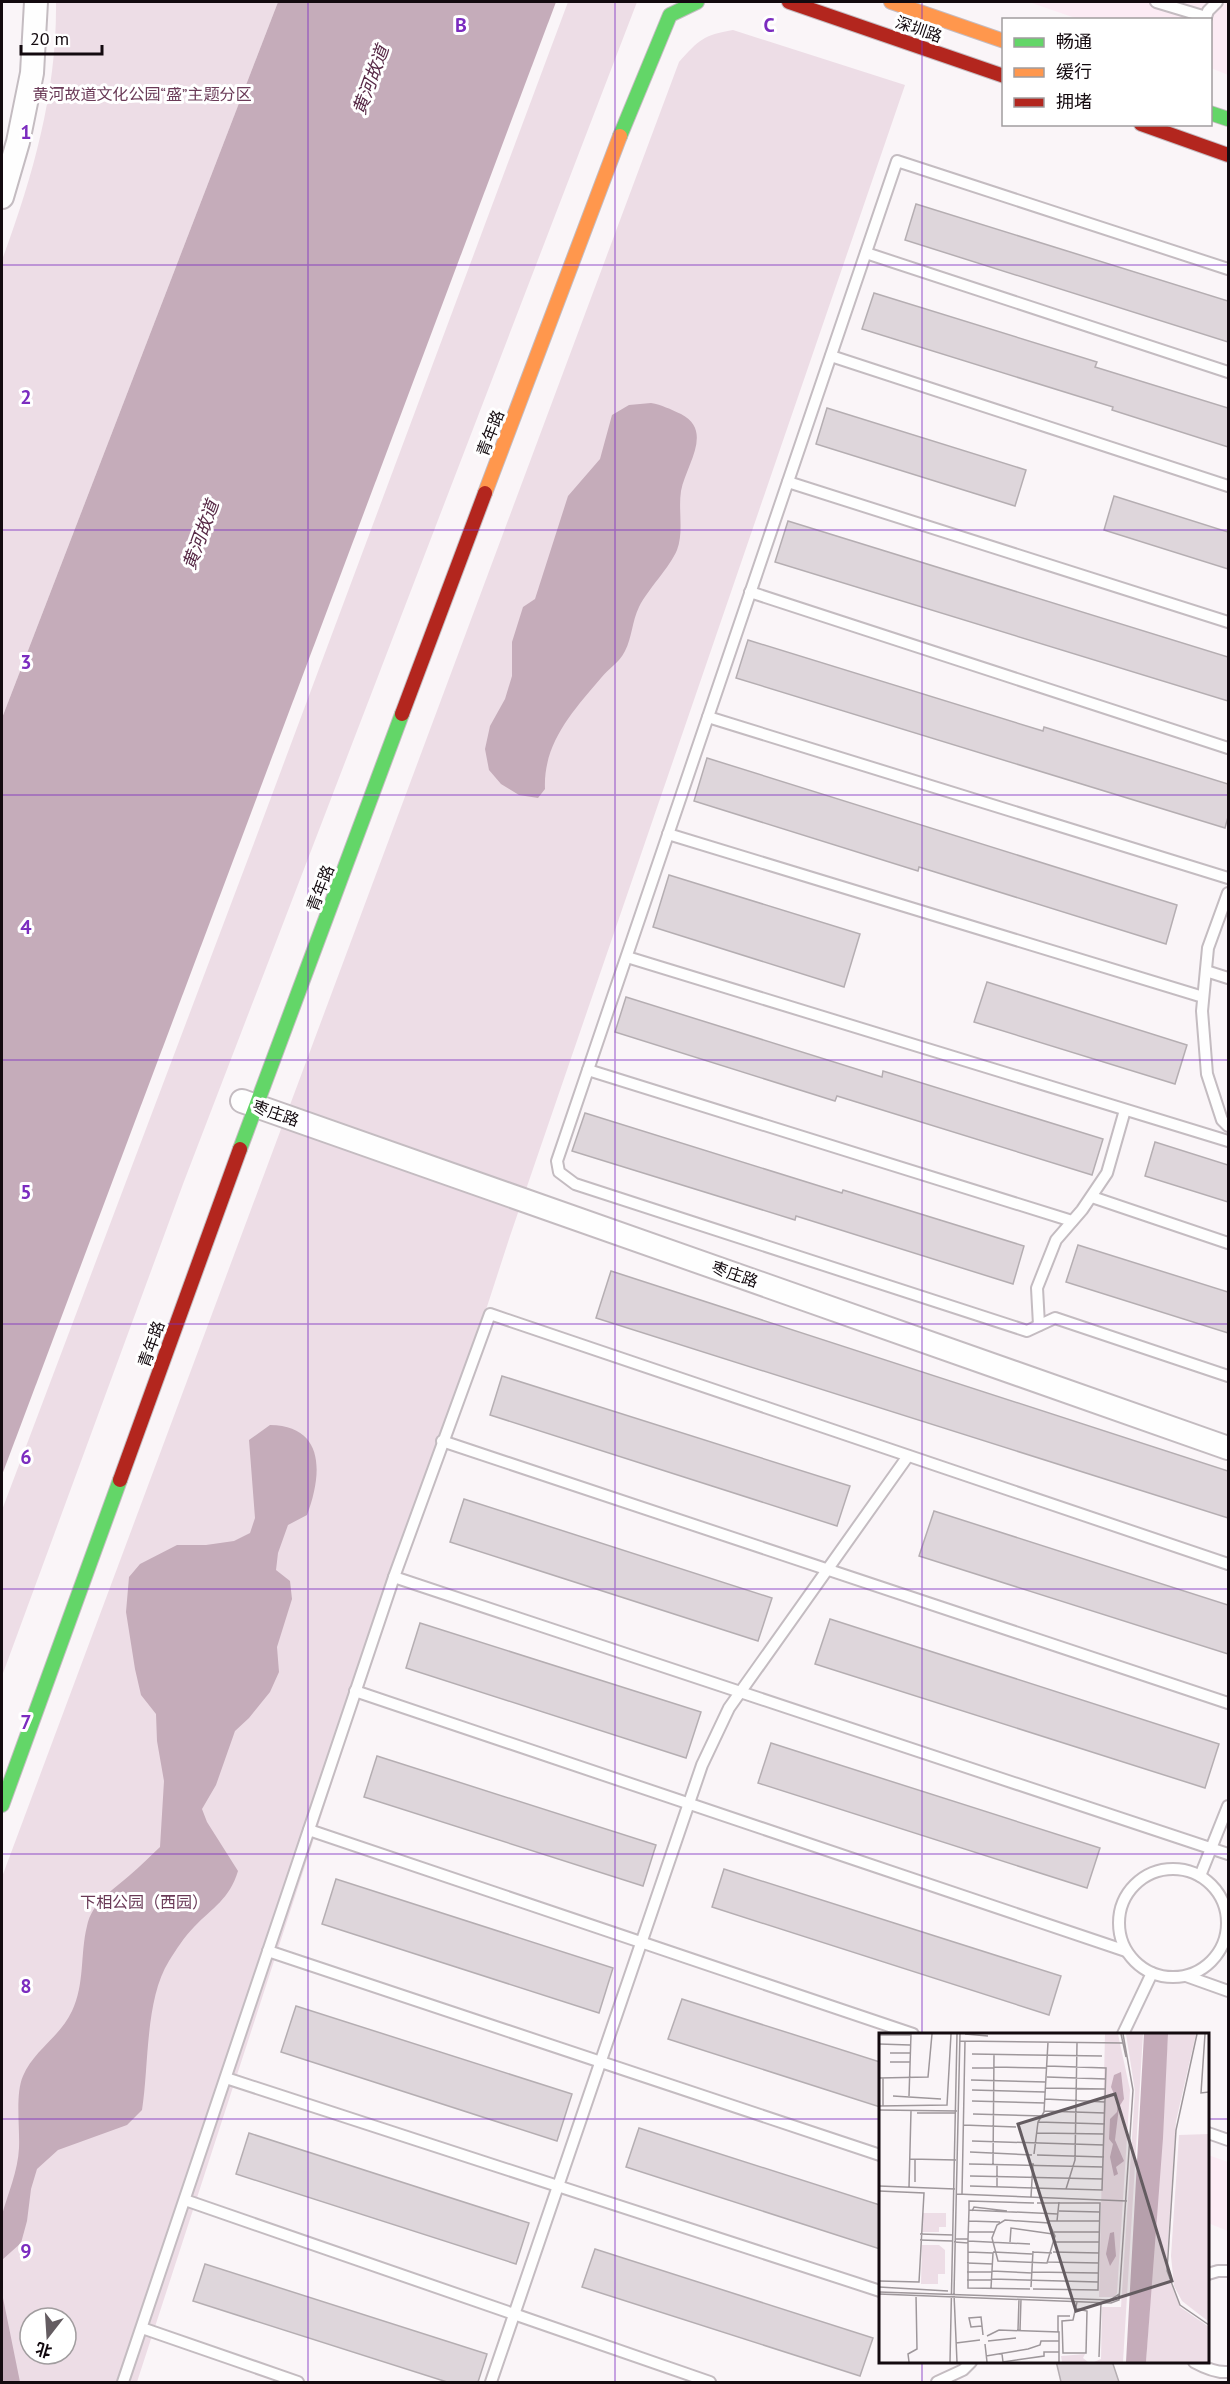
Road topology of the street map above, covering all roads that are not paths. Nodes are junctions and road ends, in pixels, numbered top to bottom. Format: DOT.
graph roads {
  1 [pos="36,2"];
  2 [pos="697,2"];
  3 [pos="789,2"];
  4 [pos="891,2"];
  5 [pos="1156,2"];
  6 [pos="1217,2"];
  7 [pos="1205,18"];
  8 [pos="906,20"];
  9 [pos="1002,41"];
  10 [pos="1002,75"];
  11 [pos="1212,114"];
  12 [pos="1228,120"];
  13 [pos="1147,126"];
  14 [pos="1228,155"];
  15 [pos="2,197"];
  16 [pos="866,253"];
  17 [pos="1228,269"];
  18 [pos="831,356"];
  19 [pos="1228,372"];
  20 [pos="788,482"];
  21 [pos="1228,486"];
  22 [pos="750,592"];
  23 [pos="1228,622"];
  24 [pos="708,717"];
  25 [pos="1228,748"];
  26 [pos="668,834"];
  27 [pos="1228,878"];
  28 [pos="1228,893"];
  29 [pos="627,957"];
  30 [pos="1206,971"];
  31 [pos="1228,978"];
  32 [pos="1203,997"];
  33 [pos="588,1070"];
  34 [pos="245,1102"];
  35 [pos="1125,1110"];
  36 [pos="1228,1126"];
  37 [pos="1228,1141"];
  38 [pos="1092,1197"];
  39 [pos="1072,1221"];
  40 [pos="1228,1243"];
  41 [pos="1039,1325"];
  42 [pos="1228,1376"];
  43 [pos="442,1441"];
  44 [pos="1228,1448"];
  45 [pos="908,1456"];
  46 [pos="1228,1564"];
  47 [pos="828,1570"];
  48 [pos="394,1577"];
  49 [pos="355,1691"];
  50 [pos="740,1692"];
  51 [pos="1228,1703"];
  52 [pos="688,1803"];
  53 [pos="2,1805"];
  54 [pos="1228,1806"];
  55 [pos="309,1830"];
  56 [pos="1211,1848"];
  57 [pos="1228,1854"];
  58 [pos="1200,1876"];
  59 [pos="641,1942"];
  60 [pos="1126,1951"];
  61 [pos="268,1952"];
  62 [pos="1152,1973"];
  63 [pos="1186,1976"];
  64 [pos="1228,1991"];
  65 [pos="910,2033"];
  66 [pos="1123,2033"];
  67 [pos="600,2062"];
  68 [pos="226,2078"];
  69 [pos="1209,2133"];
  70 [pos="1228,2140"];
  71 [pos="879,2155"];
  72 [pos="558,2186"];
  73 [pos="185,2200"];
  74 [pos="1228,2271"];
  75 [pos="1209,2274"];
  76 [pos="879,2291"];
  77 [pos="514,2314"];
  78 [pos="142,2328"];
  79 [pos="969,2363"];
  80 [pos="1197,2363"];
  81 [pos="1228,2372"];
  82 [pos="123,2382"];
  83 [pos="298,2382"];
  84 [pos="491,2382"];
  85 [pos="710,2382"];
  86 [pos="937,2382"];
  1 -- 15 [label="street"];
  2 -- 34 [label="street, 青年路"];
  3 -- 8 [label="street, 深圳路"];
  4 -- 8 [label="street, 深圳路"];
  5 -- 7 [label="lane"];
  6 -- 7 [label="lane"];
  8 -- 9 [label="street, 深圳路"];
  8 -- 10 [label="street, 深圳路"];
  11 -- 12 [label="street"];
  13 -- 14 [label="street"];
  16 -- 17 [label="lane"];
  16 -- 18 [label="lane"];
  16 -- 19 [label="lane"];
  18 -- 20 [label="lane"];
  18 -- 21 [label="lane"];
  20 -- 22 [label="lane"];
  20 -- 23 [label="lane"];
  22 -- 24 [label="lane"];
  22 -- 25 [label="lane"];
  24 -- 26 [label="lane"];
  24 -- 27 [label="lane"];
  26 -- 29 [label="lane"];
  26 -- 32 [label="lane"];
  28 -- 30 [label="lane"];
  29 -- 33 [label="lane"];
  29 -- 35 [label="lane"];
  30 -- 31 [label="lane"];
  30 -- 32 [label="lane"];
  32 -- 36 [label="lane"];
  33 -- 39 [label="lane"];
  33 -- 41 [label="lane"];
  34 -- 44 [label="street, 枣庄路"];
  34 -- 53 [label="street, 青年路"];
  35 -- 37 [label="lane"];
  35 -- 38 [label="lane"];
  38 -- 39 [label="lane"];
  38 -- 40 [label="lane"];
  39 -- 41 [label="lane"];
  41 -- 42 [label="lane"];
  43 -- 45 [label="lane"];
  43 -- 47 [label="lane"];
  43 -- 48 [label="lane"];
  45 -- 46 [label="lane"];
  45 -- 47 [label="lane"];
  47 -- 50 [label="lane"];
  47 -- 51 [label="lane"];
  48 -- 49 [label="lane"];
  48 -- 50 [label="lane"];
  49 -- 52 [label="lane"];
  49 -- 55 [label="lane"];
  50 -- 52 [label="lane"];
  50 -- 56 [label="lane"];
  52 -- 59 [label="lane"];
  52 -- 60 [label="lane"];
  54 -- 56 [label="lane"];
  55 -- 59 [label="lane"];
  55 -- 61 [label="lane"];
  56 -- 57 [label="lane"];
  56 -- 58 [label="lane"];
  58 -- 60 [label="lane"];
  58 -- 63 [label="lane"];
  59 -- 65 [label="lane"];
  59 -- 67 [label="lane"];
  60 -- 62 [label="lane"];
  61 -- 67 [label="lane"];
  61 -- 68 [label="lane"];
  62 -- 63 [label="lane"];
  62 -- 66 [label="lane"];
  63 -- 64 [label="lane"];
  67 -- 71 [label="lane"];
  67 -- 72 [label="lane"];
  68 -- 72 [label="lane"];
  68 -- 73 [label="lane"];
  69 -- 70 [label="lane"];
  72 -- 76 [label="lane"];
  72 -- 77 [label="lane"];
  73 -- 77 [label="lane"];
  73 -- 78 [label="lane"];
  74 -- 75 [label="lane"];
  77 -- 84 [label="lane"];
  77 -- 85 [label="lane"];
  78 -- 82 [label="lane"];
  78 -- 83 [label="lane"];
  79 -- 86 [label="lane"];
  80 -- 81 [label="lane"];
}
